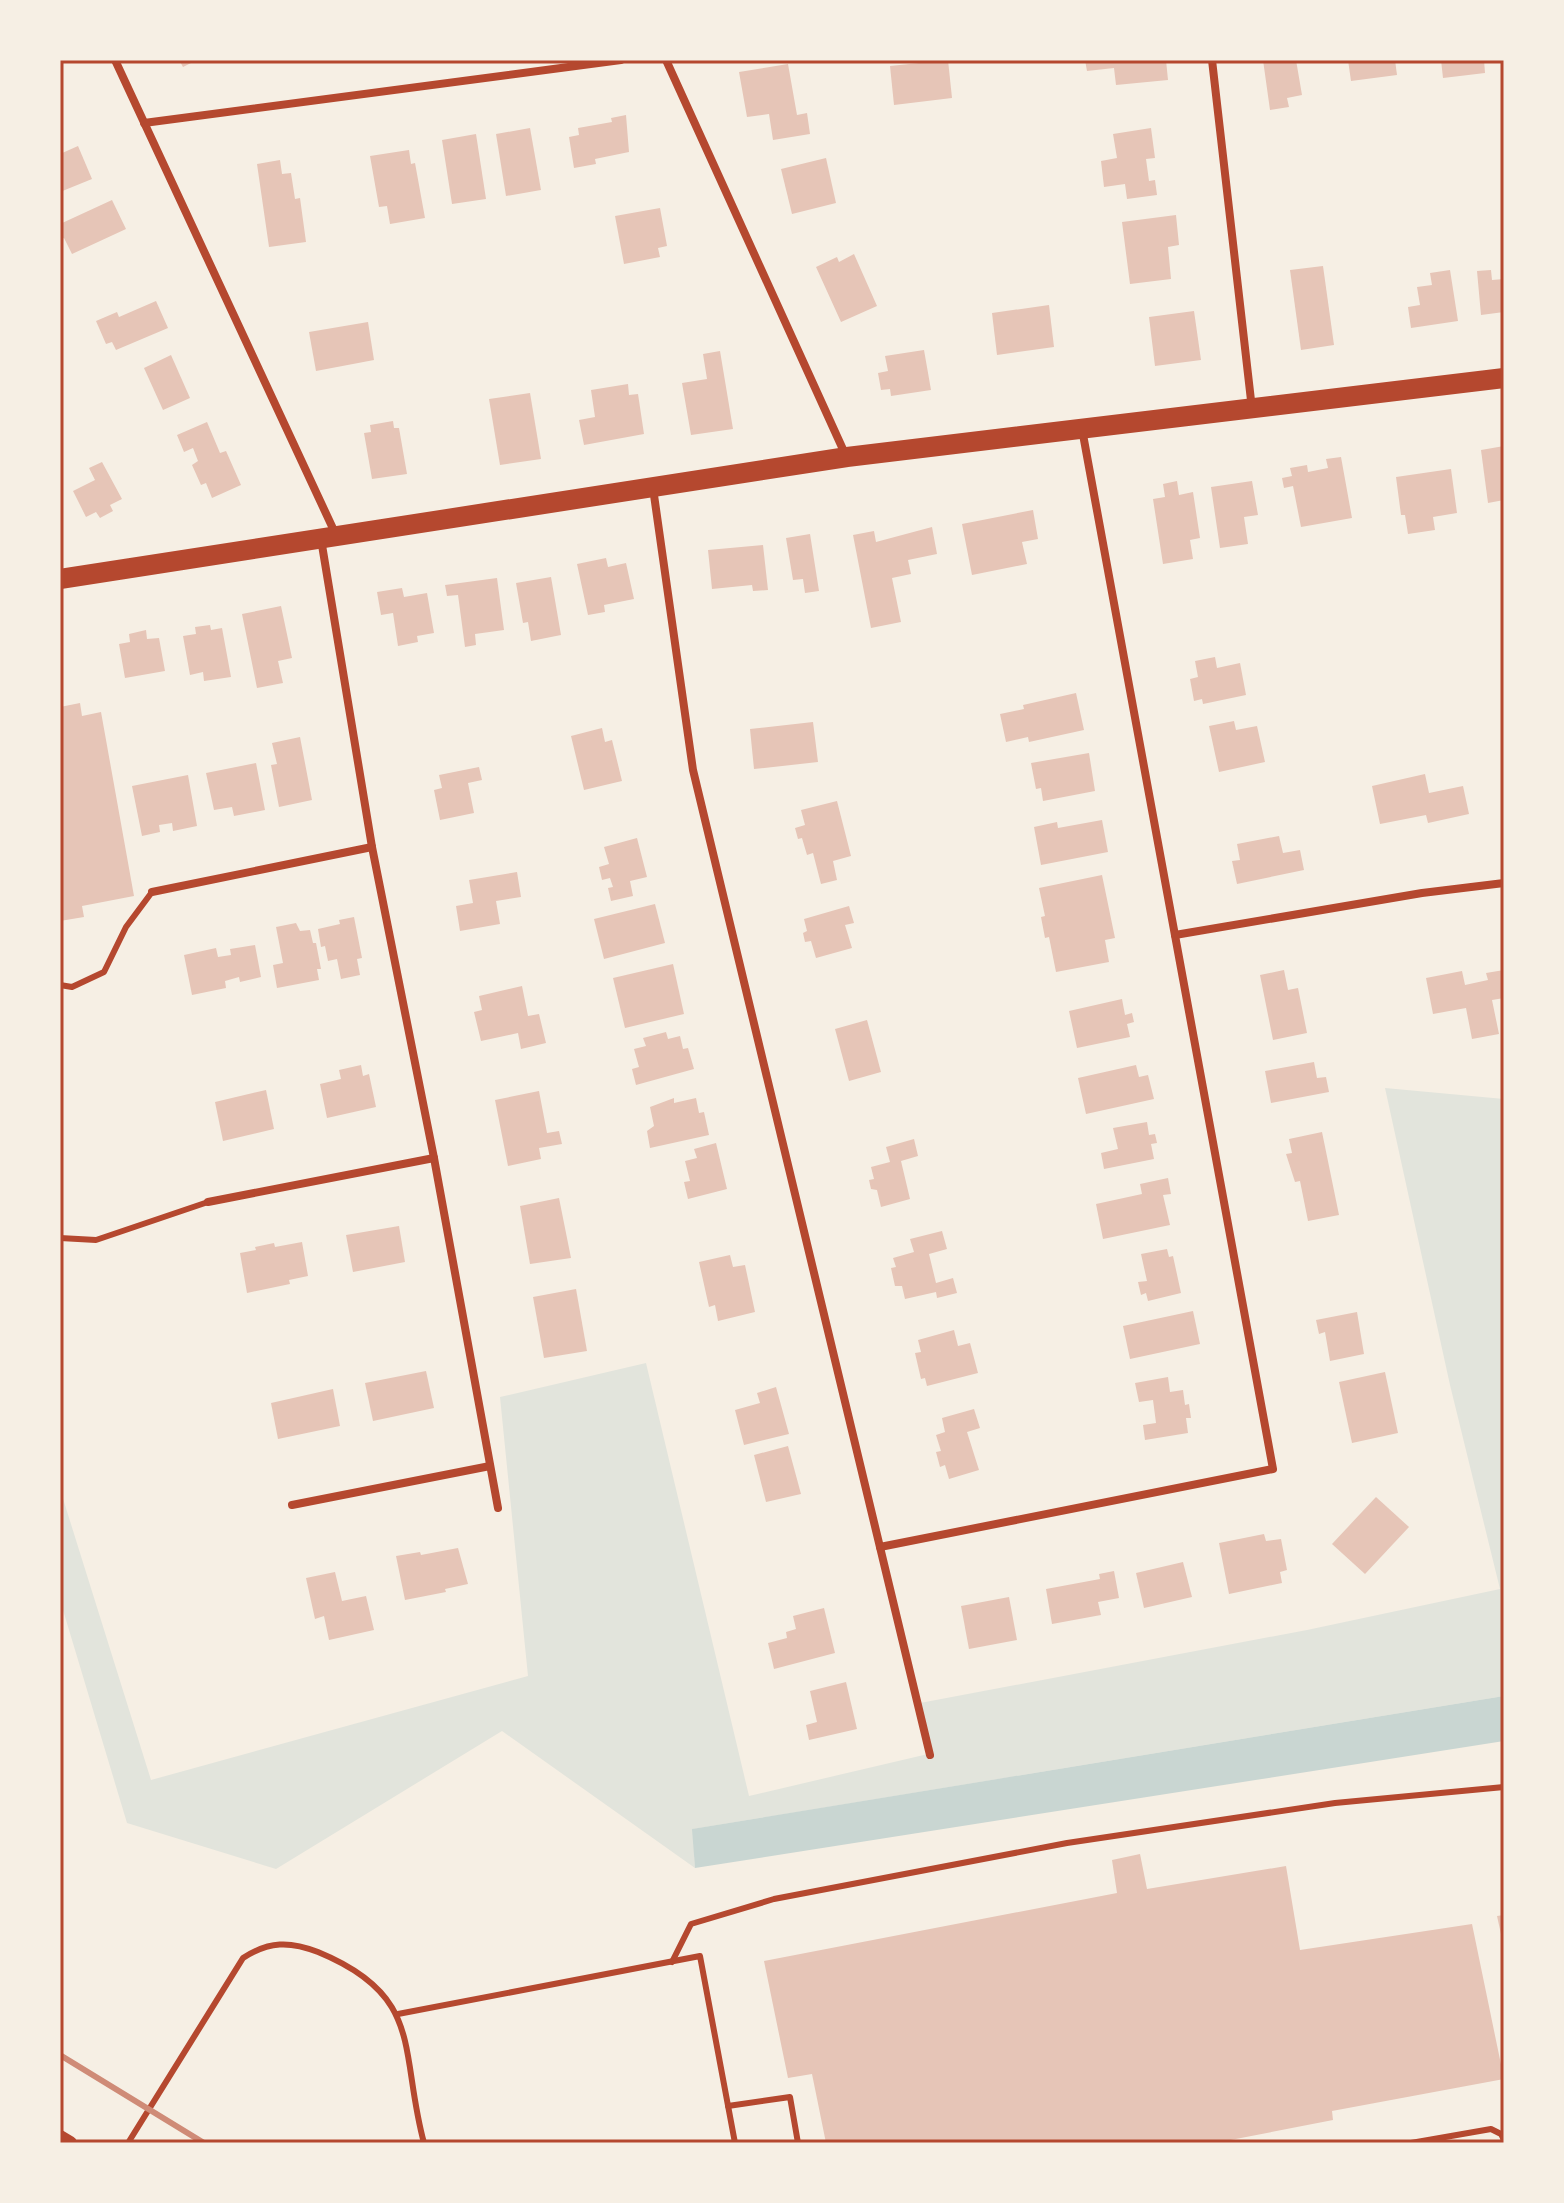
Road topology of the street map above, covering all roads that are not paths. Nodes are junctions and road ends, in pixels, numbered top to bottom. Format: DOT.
graph roads {
  1 [pos="115,60"];
  2 [pos="621,60"];
  3 [pos="666,60"];
  4 [pos="1212,60"];
  5 [pos="144,123"];
  6 [pos="1504,378"];
  7 [pos="1252,409"];
  8 [pos="1082,429"];
  9 [pos="847,457"];
  10 [pos="653,487"];
  11 [pos="329,538"];
  12 [pos="60,579"];
  13 [pos="372,847"];
  14 [pos="1504,883"];
  15 [pos="152,892"];
  16 [pos="1175,935"];
  17 [pos="60,985"];
  18 [pos="434,1158"];
  19 [pos="208,1202"];
  20 [pos="60,1238"];
  21 [pos="490,1466"];
  22 [pos="292,1505"];
  23 [pos="498,1508"];
  24 [pos="880,1547"];
  25 [pos="930,1755"];
  26 [pos="1504,1787"];
  27 [pos="672,1962"];
  28 [pos="398,2014"];
  29 [pos="728,2106"];
  30 [pos="60,2137"];
  31 [pos="1504,2140"];
  32 [pos="70,2143"];
  33 [pos="128,2143"];
  34 [pos="424,2143"];
  35 [pos="735,2143"];
  36 [pos="798,2143"];
  37 [pos="1411,2143"];
  1 -- 5 [label="street"];
  2 -- 5 [label="street"];
  3 -- 9 [label="street"];
  4 -- 7 [label="street"];
  5 -- 11 [label="street"];
  6 -- 7 [label="main road"];
  7 -- 8 [label="main road"];
  8 -- 9 [label="main road"];
  8 -- 16 [label="street"];
  9 -- 10 [label="main road"];
  10 -- 11 [label="main road"];
  10 -- 24 [label="street"];
  11 -- 12 [label="main road"];
  11 -- 13 [label="street"];
  13 -- 15 [label="street"];
  13 -- 18 [label="street"];
  14 -- 16 [label="street"];
  15 -- 17 [label="lane"];
  16 -- 24 [label="street"];
  18 -- 19 [label="street"];
  18 -- 21 [label="street"];
  19 -- 20 [label="lane"];
  21 -- 22 [label="street"];
  21 -- 23 [label="street"];
  24 -- 25 [label="street"];
  26 -- 27 [label="lane"];
  27 -- 28 [label="lane"];
  27 -- 29 [label="lane"];
  28 -- 33 [label="lane"];
  28 -- 34 [label="lane"];
  29 -- 35 [label="lane"];
  29 -- 36 [label="lane"];
  30 -- 32 [label="street"];
  31 -- 37 [label="lane"];
}
